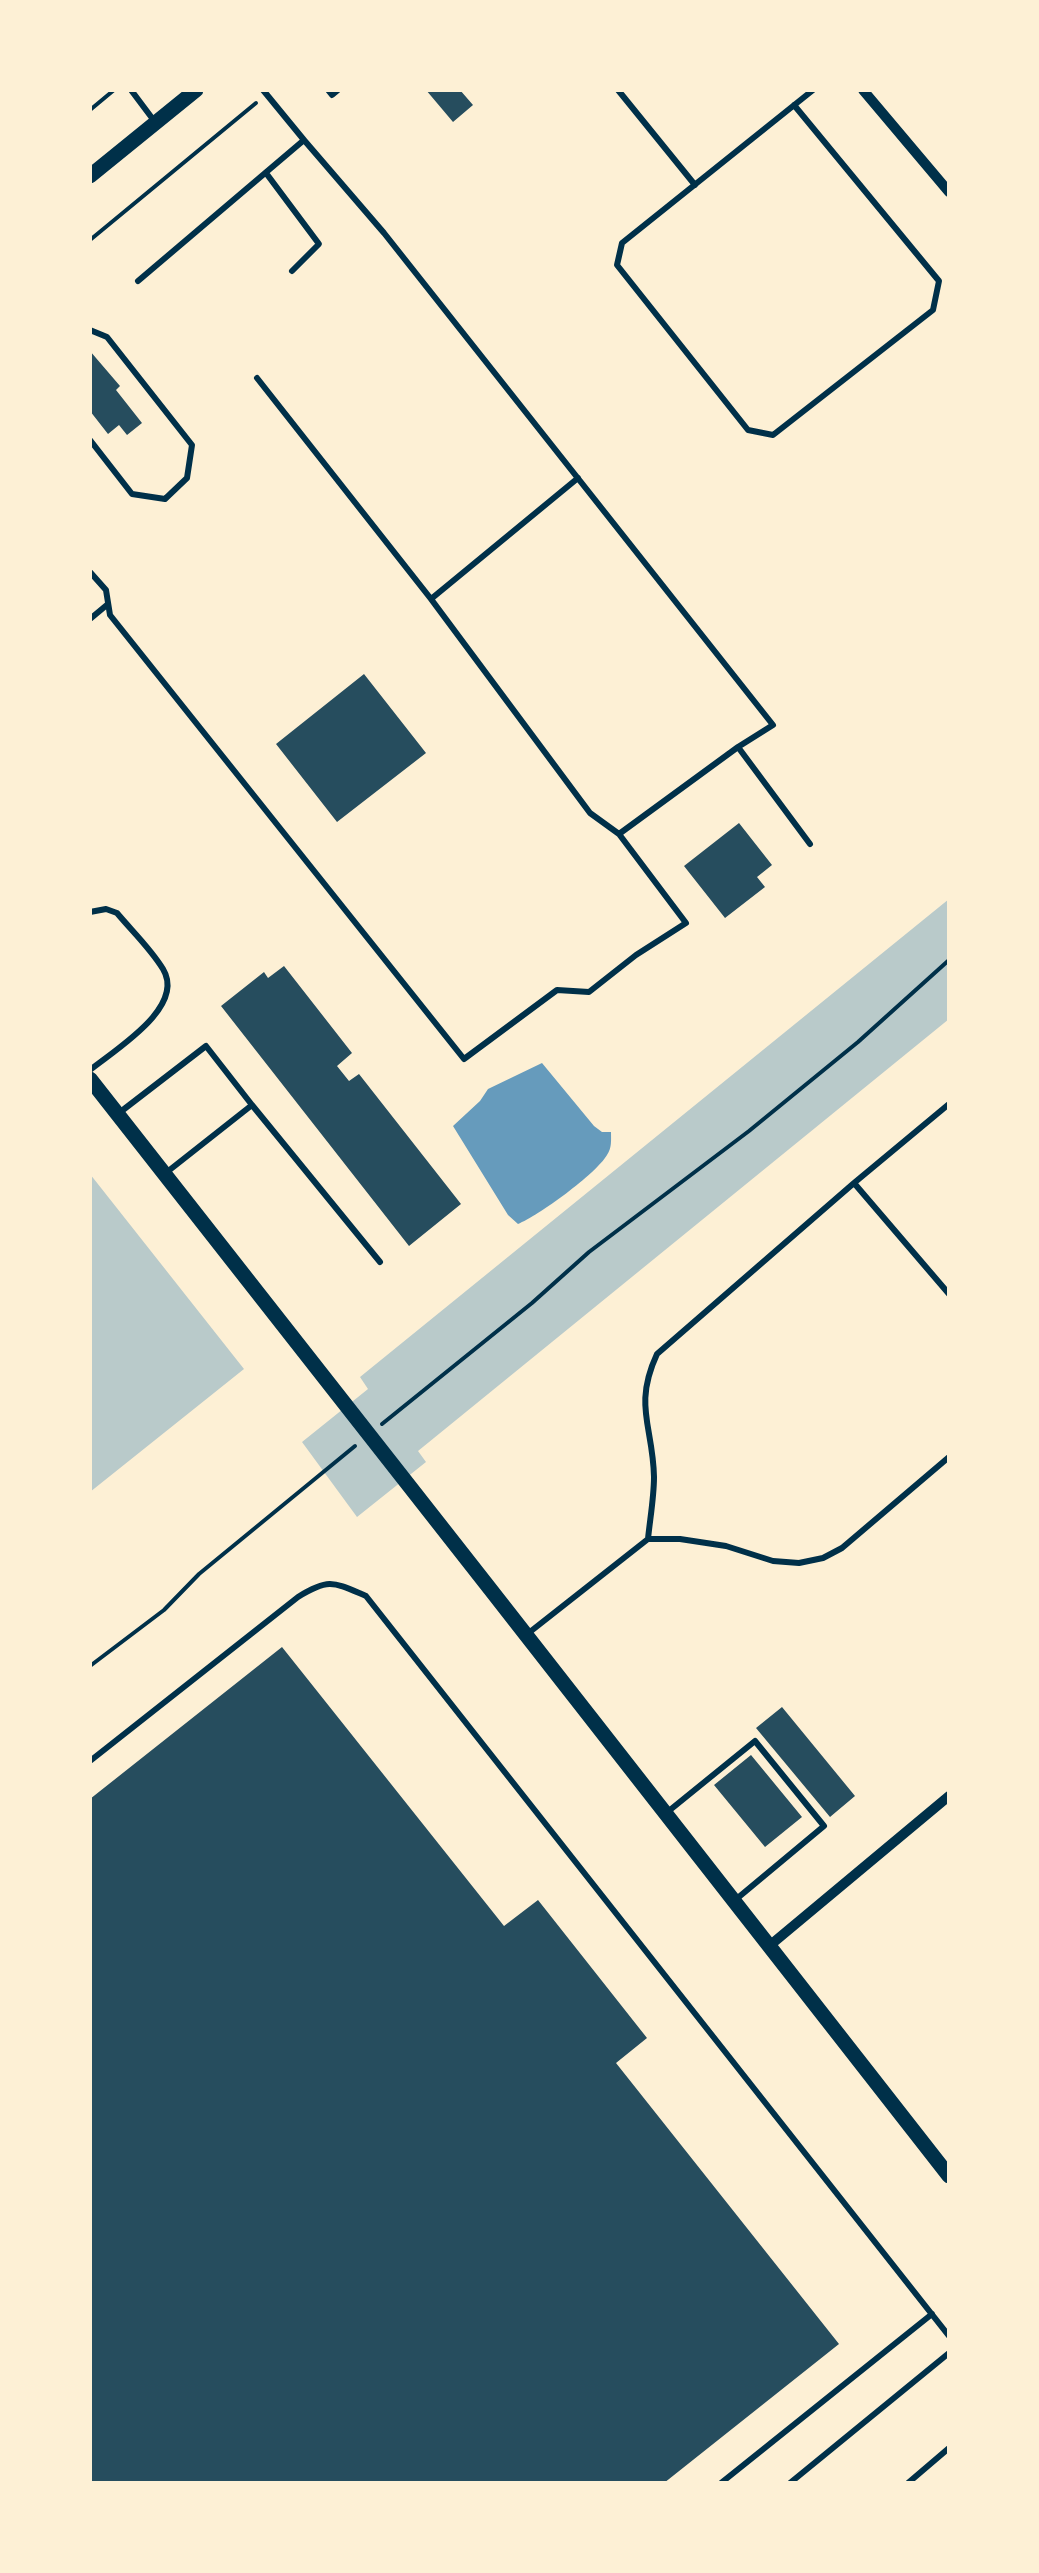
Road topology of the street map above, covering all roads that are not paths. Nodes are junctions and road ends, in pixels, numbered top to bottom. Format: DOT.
graph roads {
  1 [pos="132,90"];
  2 [pos="196,90"];
  3 [pos="328,90"];
  4 [pos="338,90"];
  5 [pos="618,90"];
  6 [pos="813,90"];
  7 [pos="864,90"];
  8 [pos="265,92"];
  9 [pos="794,105"];
  10 [pos="156,122"];
  11 [pos="304,140"];
  12 [pos="266,173"];
  13 [pos="90,176"];
  14 [pos="694,185"];
  15 [pos="949,192"];
  16 [pos="292,271"];
  17 [pos="138,281"];
  18 [pos="90,330"];
  19 [pos="258,378"];
  20 [pos="90,440"];
  21 [pos="578,478"];
  22 [pos="90,572"];
  23 [pos="431,599"];
  24 [pos="108,604"];
  25 [pos="90,619"];
  26 [pos="738,747"];
  27 [pos="619,834"];
  28 [pos="810,844"];
  29 [pos="90,912"];
  30 [pos="90,1070"];
  31 [pos="90,1079"];
  32 [pos="949,1104"];
  33 [pos="252,1105"];
  34 [pos="118,1114"];
  35 [pos="165,1174"];
  36 [pos="854,1183"];
  37 [pos="380,1262"];
  38 [pos="949,1294"];
  39 [pos="949,1457"];
  40 [pos="648,1539"];
  41 [pos="525,1636"];
  42 [pos="90,1761"];
  43 [pos="949,1796"];
  44 [pos="664,1815"];
  45 [pos="732,1902"];
  46 [pos="768,1948"];
  47 [pos="949,2176"];
  48 [pos="932,2314"];
  49 [pos="949,2336"];
  50 [pos="949,2353"];
  51 [pos="949,2448"];
  52 [pos="721,2483"];
  53 [pos="790,2483"];
  54 [pos="908,2483"];
  1 -- 10 [label="lane"];
  2 -- 10 [label="main road"];
  3 -- 4 [label="lane"];
  5 -- 14 [label="lane"];
  6 -- 9 [label="lane"];
  7 -- 15 [label="street"];
  8 -- 11 [label="lane"];
  9 -- 14 [label="lane"];
  9 -- 14 [label="lane"];
  10 -- 13 [label="main road"];
  11 -- 12 [label="lane"];
  11 -- 21 [label="lane"];
  12 -- 16 [label="lane"];
  12 -- 17 [label="lane"];
  18 -- 20 [label="lane"];
  19 -- 23 [label="lane"];
  21 -- 23 [label="lane"];
  21 -- 26 [label="lane"];
  22 -- 24 [label="lane"];
  23 -- 27 [label="lane"];
  24 -- 25 [label="lane"];
  24 -- 27 [label="lane"];
  26 -- 27 [label="lane"];
  26 -- 28 [label="lane"];
  29 -- 30 [label="lane"];
  31 -- 34 [label="main road"];
  32 -- 36 [label="lane"];
  33 -- 34 [label="lane"];
  33 -- 35 [label="lane"];
  33 -- 37 [label="lane"];
  34 -- 35 [label="main road"];
  35 -- 41 [label="main road"];
  36 -- 38 [label="lane"];
  36 -- 40 [label="lane"];
  39 -- 40 [label="lane"];
  40 -- 41 [label="lane"];
  41 -- 44 [label="main road"];
  42 -- 48 [label="lane"];
  43 -- 46 [label="street"];
  44 -- 45 [label="main road"];
  44 -- 45 [label="lane"];
  45 -- 46 [label="main road"];
  46 -- 47 [label="main road"];
  48 -- 49 [label="lane"];
  48 -- 52 [label="lane"];
  50 -- 53 [label="lane"];
  51 -- 54 [label="lane"];
}
